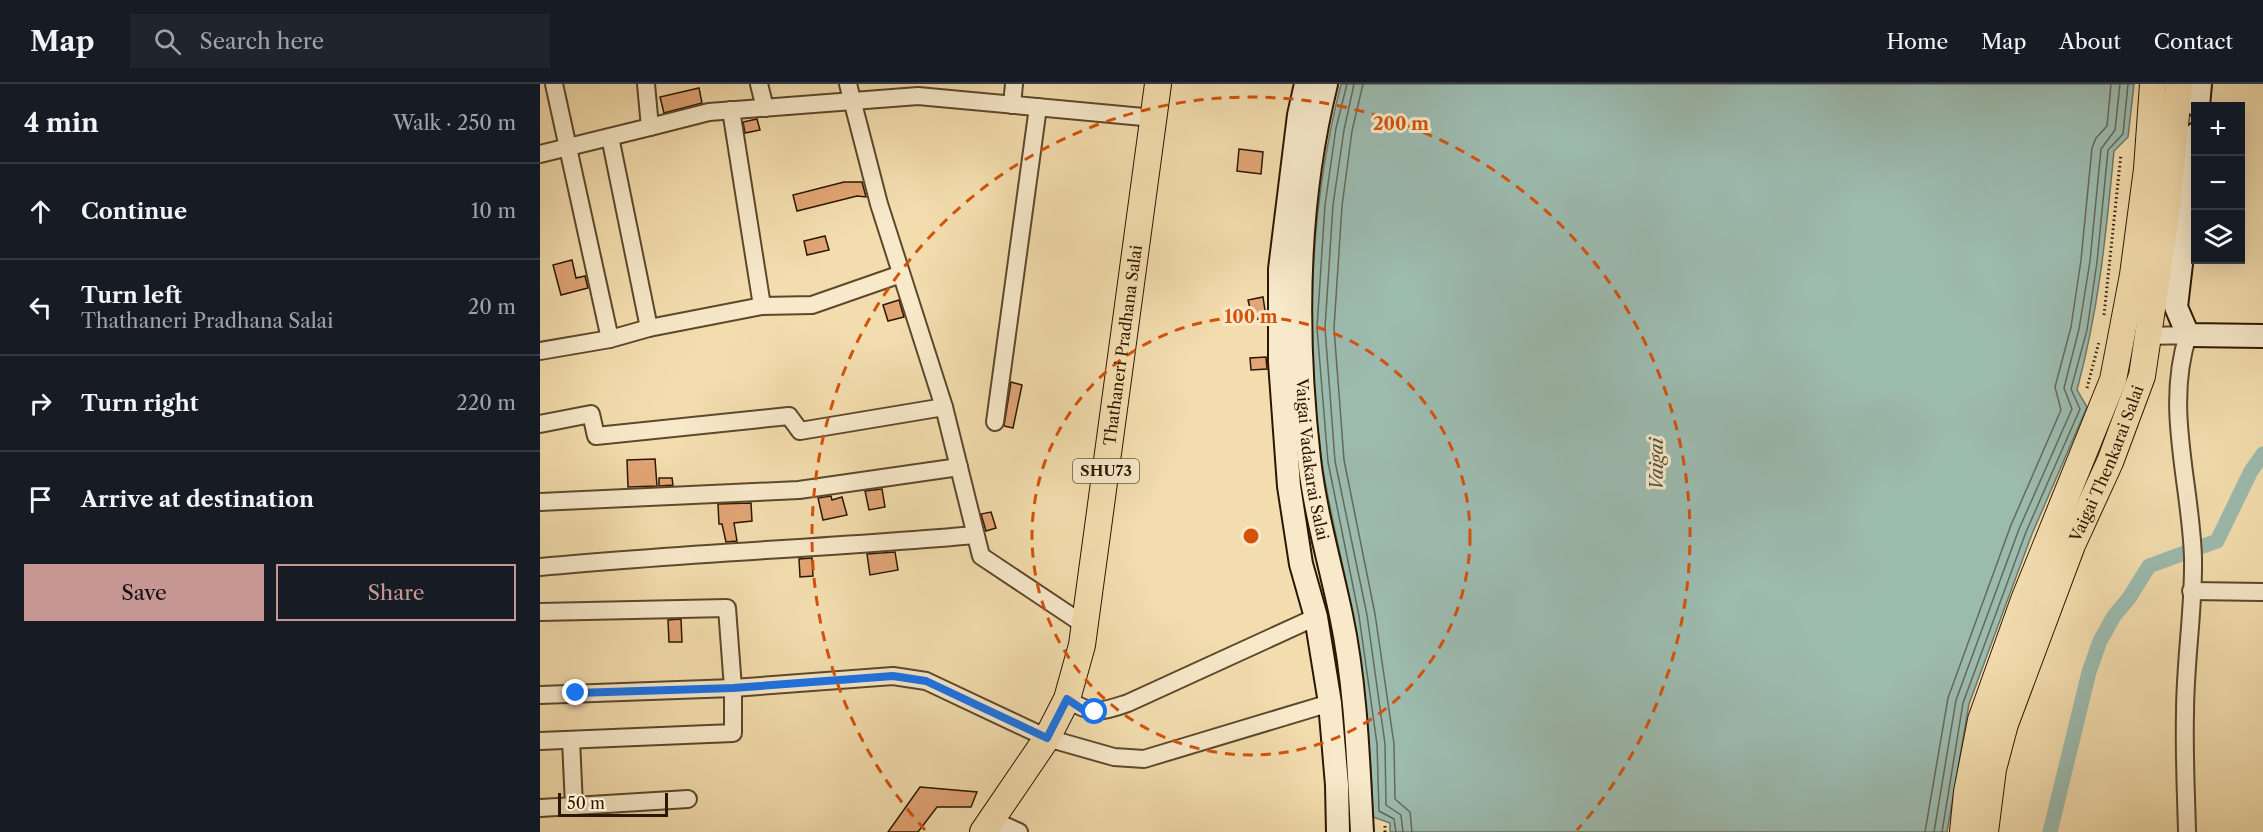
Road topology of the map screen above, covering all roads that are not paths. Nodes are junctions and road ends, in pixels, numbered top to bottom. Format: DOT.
graph roads {
  1 [pos="554,84"];
  2 [pos="646,84"];
  3 [pos="759,84"];
  4 [pos="1014,84"];
  5 [pos="1158,84"];
  6 [pos="1306,84"];
  7 [pos="1326,84"];
  8 [pos="2153,84"];
  9 [pos="2179,84"];
  10 [pos="2200,84"];
  11 [pos="850,92"];
  12 [pos="2198,102"];
  13 [pos="1012,105"];
  14 [pos="1038,107"];
  15 [pos="765,108"];
  16 [pos="731,110"];
  17 [pos="1154,118"];
  18 [pos="650,127"];
  19 [pos="610,137"];
  20 [pos="567,148"];
  21 [pos="540,154"];
  22 [pos="2193,156"];
  23 [pos="901,274"];
  24 [pos="762,306"];
  25 [pos="649,328"];
  26 [pos="2148,336"];
  27 [pos="2188,336"];
  28 [pos="2263,336"];
  29 [pos="610,339"];
  30 [pos="540,351"];
  31 [pos="944,407"];
  32 [pos="995,422"];
  33 [pos="540,424"];
  34 [pos="959,467"];
  35 [pos="540,502"];
  36 [pos="975,535"];
  37 [pos="540,567"];
  38 [pos="2191,591"];
  39 [pos="2263,592"];
  40 [pos="540,612"];
  41 [pos="1316,617"];
  42 [pos="1086,626"];
  43 [pos="733,688"];
  44 [pos="540,695"];
  45 [pos="1067,699"];
  46 [pos="1330,704"];
  47 [pos="1047,738"];
  48 [pos="571,740"];
  49 [pos="540,741"];
  50 [pos="688,799"];
  51 [pos="574,806"];
  52 [pos="540,808"];
  53 [pos="987,826"];
  54 [pos="1019,832"];
  55 [pos="1338,832"];
  56 [pos="1362,832"];
  57 [pos="1963,832"];
  58 [pos="1986,832"];
  59 [pos="2187,832"];
  1 -- 20 [label="street"];
  2 -- 18 [label="street"];
  3 -- 15 [label="street"];
  4 -- 13 [label="street"];
  5 -- 17 [label="main road, Thathaneri Pradhana Salai / SHU73"];
  6 -- 41 [label="main road, Vaigai Vadakarai Salai"];
  7 -- 56 [label="main road, Vaigai Vadakarai Salai"];
  8 -- 57 [label="main road, Vaigai Thenkarai Salai"];
  9 -- 26 [label="main road, Vaigai Thenkarai Salai"];
  10 -- 12 [label="main road"];
  11 -- 13 [label="street"];
  11 -- 15 [label="street"];
  11 -- 23 [label="street"];
  13 -- 14 [label="street"];
  14 -- 17 [label="street"];
  14 -- 32 [label="street"];
  15 -- 16 [label="street"];
  16 -- 18 [label="street"];
  16 -- 24 [label="street"];
  17 -- 42 [label="main road, Thathaneri Pradhana Salai / SHU73"];
  18 -- 19 [label="street"];
  19 -- 20 [label="street"];
  19 -- 25 [label="street"];
  20 -- 21 [label="street"];
  20 -- 29 [label="street"];
  22 -- 27 [label="main road"];
  23 -- 24 [label="street"];
  23 -- 31 [label="street"];
  24 -- 25 [label="street"];
  25 -- 29 [label="street"];
  26 -- 27 [label="street"];
  26 -- 58 [label="main road, Vaigai Thenkarai Salai"];
  27 -- 28 [label="main road"];
  27 -- 38 [label="street"];
  29 -- 30 [label="street"];
  31 -- 33 [label="street"];
  31 -- 34 [label="street"];
  34 -- 35 [label="street"];
  34 -- 36 [label="street"];
  36 -- 37 [label="street"];
  36 -- 42 [label="street"];
  38 -- 39 [label="street"];
  38 -- 59 [label="street"];
  40 -- 43 [label="street"];
  41 -- 45 [label="street"];
  41 -- 46 [label="main road, Vaigai Vadakarai Salai"];
  42 -- 45 [label="main road, Thathaneri Pradhana Salai / SHU73"];
  43 -- 44 [label="street"];
  43 -- 47 [label="street"];
  43 -- 48 [label="street"];
  45 -- 47 [label="main road, Thathaneri Pradhana Salai / SHU73"];
  46 -- 47 [label="street"];
  46 -- 55 [label="main road, Vaigai Vadakarai Salai"];
  47 -- 53 [label="main road, Thathaneri Pradhana Salai / SHU73"];
  48 -- 49 [label="street"];
  48 -- 51 [label="street"];
  50 -- 51 [label="street"];
  51 -- 52 [label="street"];
  53 -- 54 [label="street"];
}
